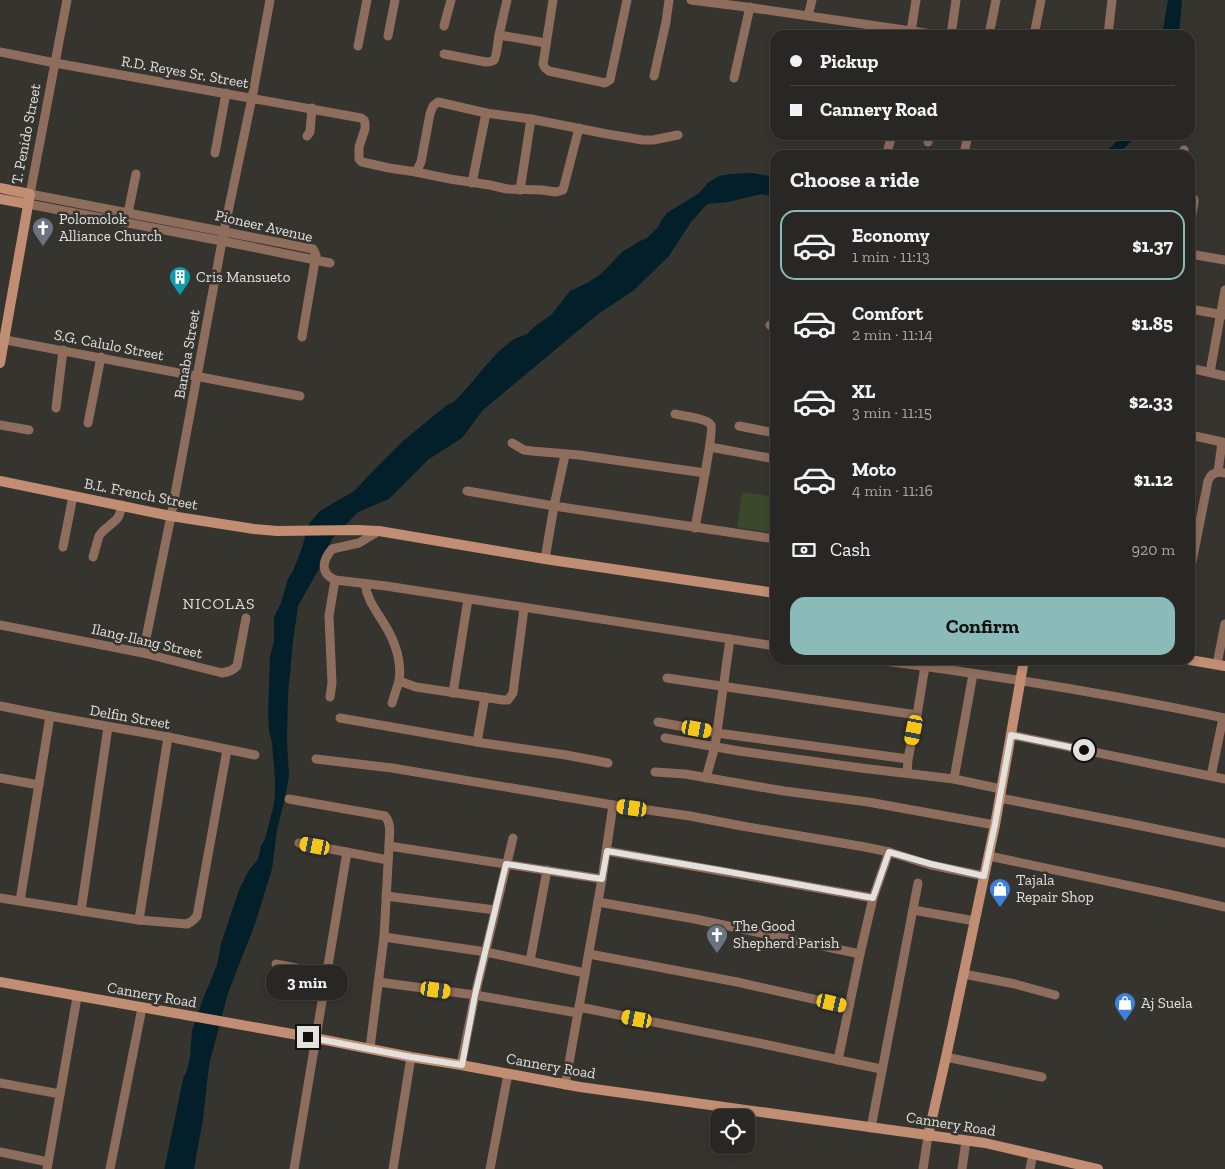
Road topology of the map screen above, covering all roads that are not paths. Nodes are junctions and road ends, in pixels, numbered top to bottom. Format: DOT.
graph roads {
  1 [pos="67,0"];
  2 [pos="270,0"];
  3 [pos="367,0"];
  4 [pos="395,0"];
  5 [pos="451,0"];
  6 [pos="507,0"];
  7 [pos="553,0"];
  8 [pos="627,0"];
  9 [pos="669,0"];
  10 [pos="691,0"];
  11 [pos="812,0"];
  12 [pos="916,0"];
  13 [pos="956,0"];
  14 [pos="996,0"];
  15 [pos="1041,0"];
  16 [pos="1112,0"];
  17 [pos="748,5"];
  18 [pos="808,16"];
  19 [pos="444,26"];
  20 [pos="902,30"];
  21 [pos="915,30"];
  22 [pos="951,30"];
  23 [pos="990,30"];
  24 [pos="1035,30"];
  25 [pos="1109,30"];
  26 [pos="500,35"];
  27 [pos="388,36"];
  28 [pos="546,43"];
  29 [pos="358,46"];
  30 [pos="0,52"];
  31 [pos="444,54"];
  32 [pos="55,63"];
  33 [pos="654,76"];
  34 [pos="734,78"];
  35 [pos="226,93"];
  36 [pos="252,98"];
  37 [pos="312,108"];
  38 [pos="486,112"];
  39 [pos="531,119"];
  40 [pos="579,128"];
  41 [pos="678,134"];
  42 [pos="307,136"];
  43 [pos="891,140"];
  44 [pos="967,140"];
  45 [pos="965,149"];
  46 [pos="888,150"];
  47 [pos="215,153"];
  48 [pos="416,172"];
  49 [pos="136,174"];
  50 [pos="472,183"];
  51 [pos="0,188"];
  52 [pos="520,190"];
  53 [pos="0,199"];
  54 [pos="29,199"];
  55 [pos="128,213"];
  56 [pos="224,231"];
  57 [pos="222,241"];
  58 [pos="1195,255"];
  59 [pos="315,260"];
  60 [pos="1225,260"];
  61 [pos="330,263"];
  62 [pos="1225,290"];
  63 [pos="1195,310"];
  64 [pos="1223,314"];
  65 [pos="302,337"];
  66 [pos="2,339"];
  67 [pos="63,350"];
  68 [pos="101,357"];
  69 [pos="0,363"];
  70 [pos="1195,369"];
  71 [pos="1210,372"];
  72 [pos="1225,376"];
  73 [pos="197,377"];
  74 [pos="300,396"];
  75 [pos="56,408"];
  76 [pos="674,414"];
  77 [pos="88,423"];
  78 [pos="0,425"];
  79 [pos="739,426"];
  80 [pos="28,430"];
  81 [pos="770,432"];
  82 [pos="1195,436"];
  83 [pos="1224,442"];
  84 [pos="512,443"];
  85 [pos="710,447"];
  86 [pos="565,454"];
  87 [pos="770,458"];
  88 [pos="1222,472"];
  89 [pos="705,473"];
  90 [pos="0,481"];
  91 [pos="467,491"];
  92 [pos="73,496"];
  93 [pos="122,505"];
  94 [pos="554,506"];
  95 [pos="171,516"];
  96 [pos="695,528"];
  97 [pos="379,532"];
  98 [pos="770,538"];
  99 [pos="63,547"];
  100 [pos="1195,547"];
  101 [pos="93,557"];
  102 [pos="545,559"];
  103 [pos="335,580"];
  104 [pos="365,584"];
  105 [pos="770,592"];
  106 [pos="468,599"];
  107 [pos="524,608"];
  108 [pos="246,618"];
  109 [pos="1225,624"];
  110 [pos="0,625"];
  111 [pos="730,639"];
  112 [pos="770,645"];
  113 [pos="143,653"];
  114 [pos="1195,661"];
  115 [pos="917,665"];
  116 [pos="1023,665"];
  117 [pos="1221,665"];
  118 [pos="925,666"];
  119 [pos="973,674"];
  120 [pos="667,678"];
  121 [pos="399,681"];
  122 [pos="1020,681"];
  123 [pos="724,687"];
  124 [pos="453,693"];
  125 [pos="330,697"];
  126 [pos="485,697"];
  127 [pos="392,703"];
  128 [pos="0,706"];
  129 [pos="917,715"];
  130 [pos="50,716"];
  131 [pos="340,718"];
  132 [pos="1224,718"];
  133 [pos="658,722"];
  134 [pos="108,727"];
  135 [pos="717,733"];
  136 [pos="1011,735"];
  137 [pos="168,737"];
  138 [pos="665,738"];
  139 [pos="477,742"];
  140 [pos="715,746"];
  141 [pos="227,750"];
  142 [pos="255,755"];
  143 [pos="316,759"];
  144 [pos="908,760"];
  145 [pos="608,763"];
  146 [pos="655,772"];
  147 [pos="907,773"];
  148 [pos="1211,776"];
  149 [pos="0,778"];
  150 [pos="706,778"];
  151 [pos="954,779"];
  152 [pos="1225,779"];
  153 [pos="39,785"];
  154 [pos="1000,793"];
  155 [pos="289,799"];
  156 [pos="613,805"];
  157 [pos="995,824"];
  158 [pos="513,838"];
  159 [pos="299,843"];
  160 [pos="1225,843"];
  161 [pos="389,846"];
  162 [pos="607,851"];
  163 [pos="347,852"];
  164 [pos="889,852"];
  165 [pos="989,856"];
  166 [pos="388,860"];
  167 [pos="506,864"];
  168 [pos="547,870"];
  169 [pos="984,876"];
  170 [pos="602,879"];
  171 [pos="918,883"];
  172 [pos="386,896"];
  173 [pos="0,898"];
  174 [pos="873,898"];
  175 [pos="20,901"];
  176 [pos="598,902"];
  177 [pos="1225,907"];
  178 [pos="495,910"];
  179 [pos="913,910"];
  180 [pos="81,911"];
  181 [pos="138,920"];
  182 [pos="975,921"];
  183 [pos="384,937"];
  184 [pos="486,952"];
  185 [pos="589,954"];
  186 [pos="860,954"];
  187 [pos="530,962"];
  188 [pos="276,964"];
  189 [pos="585,973"];
  190 [pos="326,974"];
  191 [pos="964,974"];
  192 [pos="0,982"];
  193 [pos="378,982"];
  194 [pos="475,995"];
  195 [pos="1055,995"];
  196 [pos="78,997"];
  197 [pos="848,1007"];
  198 [pos="142,1008"];
  199 [pos="579,1010"];
  200 [pos="315,1038"];
  201 [pos="370,1048"];
  202 [pos="411,1057"];
  203 [pos="946,1057"];
  204 [pos="838,1060"];
  205 [pos="462,1065"];
  206 [pos="882,1070"];
  207 [pos="508,1074"];
  208 [pos="1042,1077"];
  209 [pos="0,1083"];
  210 [pos="565,1085"];
  211 [pos="60,1094"];
  212 [pos="871,1128"];
  213 [pos="928,1136"];
  214 [pos="966,1141"];
  215 [pos="0,1152"];
  216 [pos="1033,1154"];
  217 [pos="48,1165"];
  218 [pos="1080,1167"];
  219 [pos="110,1169"];
  220 [pos="294,1169"];
  221 [pos="393,1169"];
  222 [pos="490,1169"];
  223 [pos="923,1169"];
  224 [pos="962,1169"];
  225 [pos="1030,1169"];
  226 [pos="1098,1169"];
  1 -- 32 [label="street, T. Penido Street"];
  2 -- 36 [label="street, Banaba Street"];
  3 -- 29 [label="street"];
  4 -- 27 [label="street"];
  5 -- 19 [label="street"];
  6 -- 26 [label="street"];
  7 -- 28 [label="street"];
  8 -- 28 [label="street"];
  9 -- 33 [label="street"];
  10 -- 17 [label="street"];
  11 -- 18 [label="street"];
  12 -- 21 [label="street"];
  13 -- 22 [label="street"];
  14 -- 23 [label="street"];
  15 -- 24 [label="street"];
  16 -- 25 [label="street"];
  17 -- 18 [label="street"];
  17 -- 34 [label="street"];
  18 -- 20 [label="street"];
  26 -- 28 [label="street"];
  26 -- 31 [label="street"];
  30 -- 32 [label="street, R.D. Reyes Sr. Street"];
  32 -- 35 [label="street, R.D. Reyes Sr. Street"];
  32 -- 54 [label="street, T. Penido Street"];
  35 -- 36 [label="street, R.D. Reyes Sr. Street"];
  35 -- 47 [label="street"];
  36 -- 37 [label="street, R.D. Reyes Sr. Street"];
  36 -- 56 [label="street, Banaba Street"];
  37 -- 42 [label="street"];
  37 -- 48 [label="street, R.D. Reyes Sr. Street"];
  38 -- 39 [label="street"];
  38 -- 48 [label="street"];
  38 -- 50 [label="street"];
  39 -- 40 [label="street"];
  39 -- 52 [label="street"];
  40 -- 41 [label="street"];
  40 -- 52 [label="street"];
  43 -- 46 [label="street"];
  44 -- 45 [label="street"];
  48 -- 50 [label="street"];
  49 -- 55 [label="street"];
  50 -- 52 [label="street"];
  51 -- 54 [label="street, Pioneer Avenue"];
  53 -- 54 [label="street, Pioneer Avenue"];
  54 -- 55 [label="street, Pioneer Avenue"];
  54 -- 57 [label="street, Pioneer Avenue"];
  54 -- 66 [label="street, T. Penido Street"];
  55 -- 56 [label="street, Pioneer Avenue"];
  56 -- 57 [label="street, Banaba Street"];
  56 -- 59 [label="street, Pioneer Avenue"];
  57 -- 59 [label="street, Pioneer Avenue"];
  57 -- 73 [label="street, Banaba Street"];
  58 -- 60 [label="street"];
  59 -- 61 [label="street"];
  59 -- 65 [label="street"];
  62 -- 64 [label="street"];
  63 -- 64 [label="street"];
  64 -- 71 [label="street"];
  66 -- 67 [label="street, S.G. Calulo Street"];
  66 -- 69 [label="street, T. Penido Street"];
  67 -- 68 [label="street, S.G. Calulo Street"];
  67 -- 75 [label="street"];
  68 -- 73 [label="street, S.G. Calulo Street"];
  68 -- 77 [label="street"];
  70 -- 71 [label="street"];
  71 -- 72 [label="street"];
  73 -- 74 [label="street, S.G. Calulo Street"];
  73 -- 95 [label="street, Banaba Street"];
  76 -- 85 [label="street"];
  78 -- 80 [label="street"];
  79 -- 81 [label="street"];
  82 -- 83 [label="street"];
  83 -- 88 [label="street"];
  84 -- 86 [label="street"];
  85 -- 87 [label="street"];
  85 -- 89 [label="street"];
  86 -- 89 [label="street"];
  86 -- 94 [label="street"];
  88 -- 100 [label="street"];
  89 -- 96 [label="street"];
  90 -- 92 [label="street, B.L. French Street"];
  91 -- 94 [label="street"];
  92 -- 93 [label="street, B.L. French Street"];
  92 -- 99 [label="street"];
  93 -- 95 [label="street, B.L. French Street"];
  93 -- 101 [label="street"];
  94 -- 96 [label="street"];
  94 -- 102 [label="street"];
  95 -- 97 [label="street, B.L. French Street"];
  95 -- 113 [label="street, Banaba Street"];
  96 -- 98 [label="street"];
  97 -- 102 [label="street, B.L. French Street"];
  97 -- 103 [label="street"];
  102 -- 105 [label="street, B.L. French Street"];
  103 -- 104 [label="street"];
  103 -- 125 [label="street"];
  104 -- 106 [label="street"];
  104 -- 121 [label="street"];
  106 -- 107 [label="street"];
  106 -- 124 [label="street"];
  107 -- 111 [label="street"];
  107 -- 126 [label="street"];
  108 -- 113 [label="street, Ilang-Ilang Street"];
  109 -- 117 [label="street"];
  110 -- 113 [label="street, Ilang-Ilang Street"];
  111 -- 112 [label="street"];
  111 -- 123 [label="street"];
  114 -- 117 [label="street"];
  115 -- 118 [label="street"];
  116 -- 122 [label="street"];
  118 -- 119 [label="street"];
  118 -- 129 [label="street"];
  119 -- 122 [label="street"];
  119 -- 151 [label="street"];
  120 -- 123 [label="street"];
  121 -- 124 [label="street"];
  121 -- 127 [label="street"];
  122 -- 132 [label="street"];
  122 -- 136 [label="street"];
  123 -- 129 [label="street"];
  123 -- 135 [label="street"];
  124 -- 126 [label="street"];
  126 -- 139 [label="street"];
  128 -- 130 [label="street, Delfin Street"];
  129 -- 144 [label="street"];
  130 -- 134 [label="street, Delfin Street"];
  130 -- 153 [label="street"];
  131 -- 139 [label="street"];
  132 -- 148 [label="street"];
  133 -- 135 [label="street"];
  134 -- 137 [label="street, Delfin Street"];
  134 -- 180 [label="street"];
  135 -- 140 [label="street"];
  135 -- 144 [label="street"];
  136 -- 148 [label="street"];
  136 -- 154 [label="street"];
  137 -- 141 [label="street, Delfin Street"];
  137 -- 181 [label="street"];
  138 -- 140 [label="street"];
  139 -- 145 [label="street"];
  140 -- 147 [label="street"];
  140 -- 150 [label="street"];
  141 -- 142 [label="street, Delfin Street"];
  141 -- 181 [label="street"];
  143 -- 156 [label="street"];
  144 -- 147 [label="street"];
  146 -- 150 [label="street"];
  147 -- 151 [label="street"];
  148 -- 152 [label="street"];
  149 -- 153 [label="street"];
  150 -- 157 [label="street"];
  151 -- 154 [label="street"];
  153 -- 175 [label="street"];
  154 -- 157 [label="street"];
  154 -- 160 [label="street"];
  155 -- 161 [label="street"];
  156 -- 162 [label="street"];
  156 -- 164 [label="street"];
  157 -- 165 [label="street"];
  158 -- 167 [label="street"];
  159 -- 163 [label="street"];
  161 -- 166 [label="street"];
  161 -- 167 [label="street"];
  162 -- 170 [label="street"];
  162 -- 174 [label="street"];
  163 -- 166 [label="street"];
  163 -- 190 [label="street"];
  164 -- 169 [label="street"];
  164 -- 174 [label="street"];
  165 -- 169 [label="street"];
  165 -- 177 [label="street"];
  166 -- 172 [label="street"];
  167 -- 168 [label="street"];
  167 -- 178 [label="street"];
  168 -- 170 [label="street"];
  168 -- 187 [label="street"];
  169 -- 182 [label="street"];
  170 -- 176 [label="street"];
  171 -- 179 [label="street"];
  172 -- 178 [label="street"];
  172 -- 183 [label="street"];
  173 -- 175 [label="street"];
  174 -- 186 [label="street"];
  175 -- 180 [label="street"];
  176 -- 185 [label="street"];
  176 -- 186 [label="street"];
  178 -- 184 [label="street"];
  179 -- 182 [label="street"];
  179 -- 206 [label="street"];
  180 -- 181 [label="street"];
  182 -- 191 [label="street"];
  183 -- 184 [label="street"];
  183 -- 193 [label="street"];
  184 -- 187 [label="street"];
  184 -- 194 [label="street"];
  185 -- 189 [label="street"];
  185 -- 197 [label="street"];
  186 -- 197 [label="street"];
  187 -- 189 [label="street"];
  188 -- 190 [label="street"];
  189 -- 199 [label="street"];
  190 -- 200 [label="street"];
  191 -- 195 [label="street"];
  191 -- 203 [label="street"];
  192 -- 196 [label="street, Cannery Road"];
  193 -- 194 [label="street"];
  193 -- 201 [label="street"];
  194 -- 199 [label="street"];
  194 -- 205 [label="street"];
  196 -- 198 [label="street, Cannery Road"];
  196 -- 211 [label="street"];
  197 -- 204 [label="street"];
  198 -- 200 [label="street, Cannery Road"];
  198 -- 219 [label="street"];
  199 -- 204 [label="street"];
  199 -- 210 [label="street"];
  200 -- 201 [label="street, Cannery Road"];
  200 -- 220 [label="street"];
  201 -- 202 [label="street, Cannery Road"];
  202 -- 205 [label="street, Cannery Road"];
  202 -- 221 [label="street"];
  203 -- 208 [label="street"];
  203 -- 213 [label="street"];
  204 -- 206 [label="street"];
  205 -- 207 [label="street, Cannery Road"];
  206 -- 212 [label="street"];
  207 -- 210 [label="street, Cannery Road"];
  207 -- 222 [label="street"];
  209 -- 211 [label="street"];
  210 -- 212 [label="street, Cannery Road"];
  211 -- 217 [label="street"];
  212 -- 213 [label="street, Cannery Road"];
  213 -- 214 [label="street, Cannery Road"];
  213 -- 223 [label="street"];
  214 -- 216 [label="street, Cannery Road"];
  214 -- 224 [label="street"];
  215 -- 217 [label="street"];
  216 -- 218 [label="street, Cannery Road"];
  216 -- 225 [label="street"];
  218 -- 226 [label="street, Cannery Road"];
}
